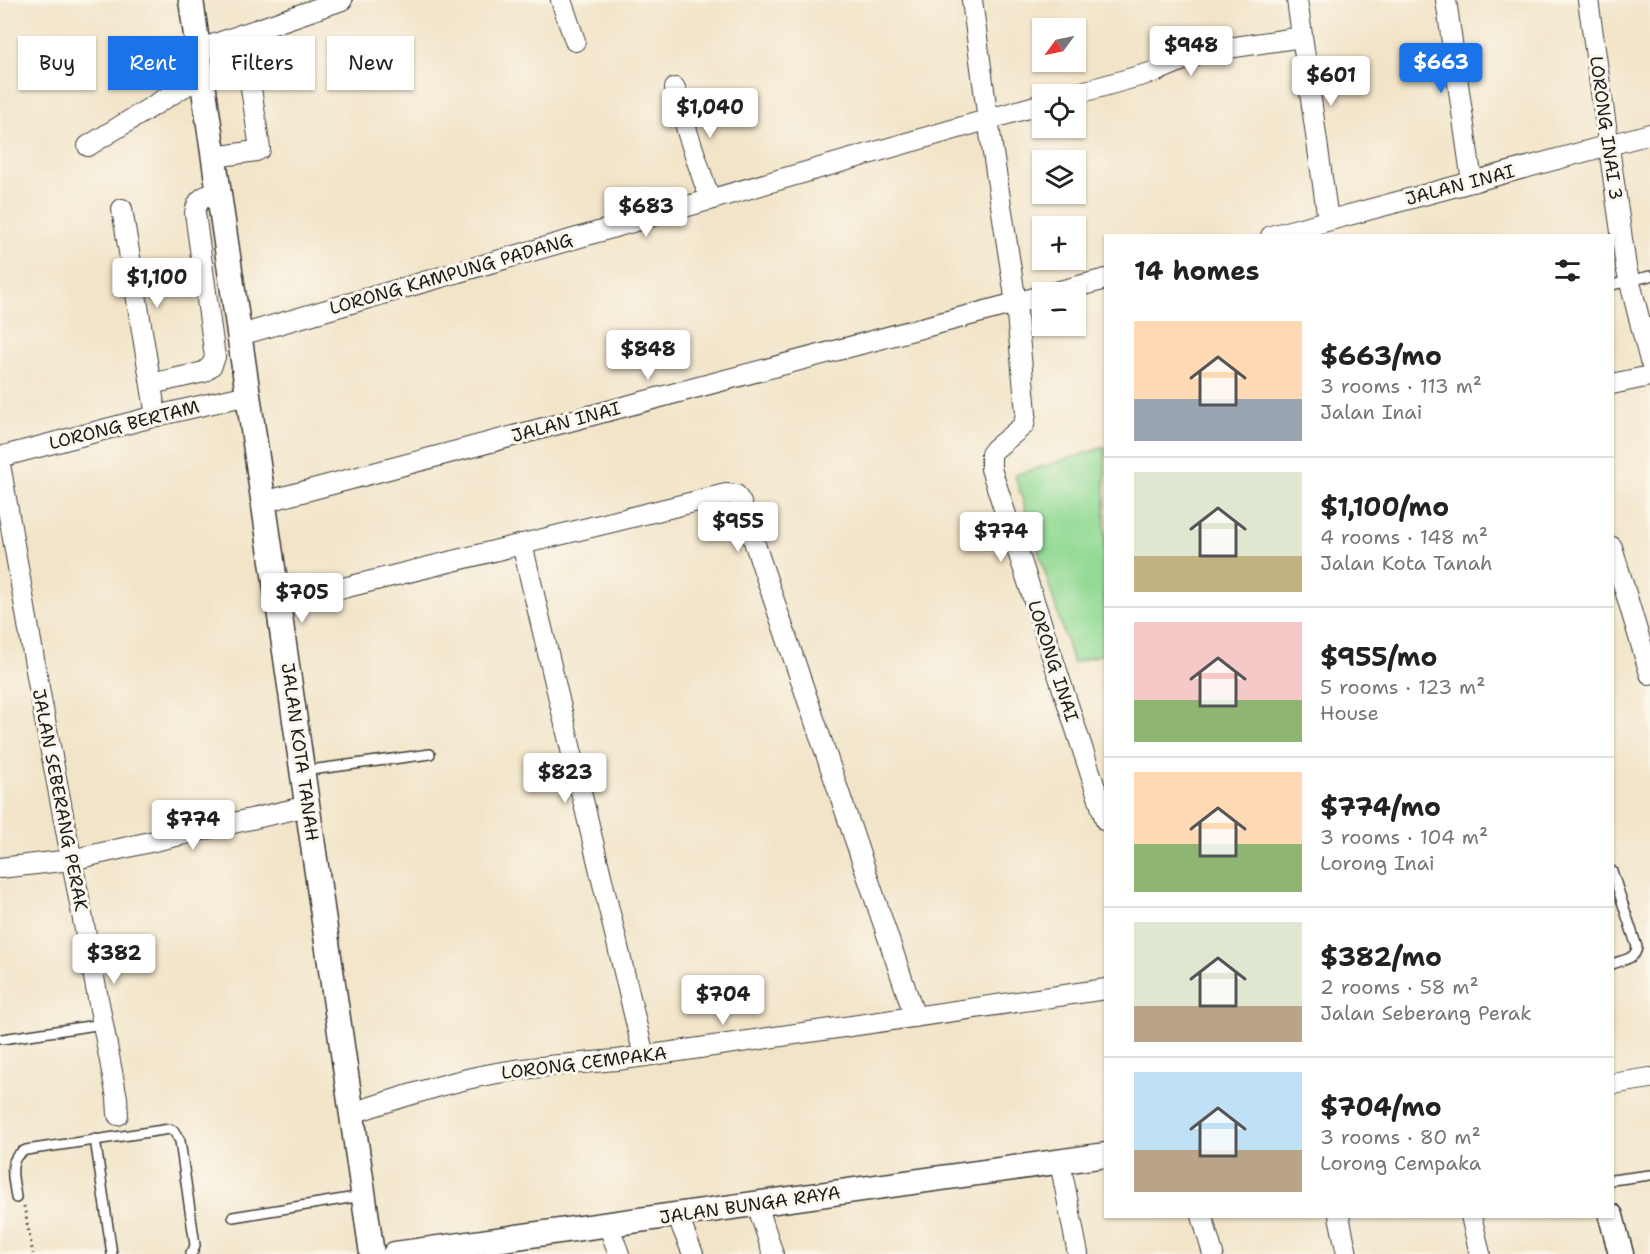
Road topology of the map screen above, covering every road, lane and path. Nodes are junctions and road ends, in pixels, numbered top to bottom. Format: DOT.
graph roads {
  1 [pos="191,0"];
  2 [pos="342,0"];
  3 [pos="561,0"];
  4 [pos="972,0"];
  5 [pos="1297,0"];
  6 [pos="1446,0"];
  7 [pos="1588,0"];
  8 [pos="243,34"];
  9 [pos="196,36"];
  10 [pos="1302,37"];
  11 [pos="576,41"];
  12 [pos="198,50"];
  13 [pos="203,81"];
  14 [pos="675,88"];
  15 [pos="1086,91"];
  16 [pos="1032,107"];
  17 [pos="988,120"];
  18 [pos="1650,134"];
  19 [pos="1608,145"];
  20 [pos="88,146"];
  21 [pos="214,157"];
  22 [pos="1472,182"];
  23 [pos="219,193"];
  24 [pos="710,200"];
  25 [pos="122,208"];
  26 [pos="1328,220"];
  27 [pos="1278,234"];
  28 [pos="1650,276"];
  29 [pos="1104,280"];
  30 [pos="1621,283"];
  31 [pos="1086,284"];
  32 [pos="1032,299"];
  33 [pos="1017,303"];
  34 [pos="240,335"];
  35 [pos="1650,361"];
  36 [pos="1650,375"];
  37 [pos="151,384"];
  38 [pos="1614,384"];
  39 [pos="248,395"];
  40 [pos="156,416"];
  41 [pos="0,457"];
  42 [pos="0,464"];
  43 [pos="264,502"];
  44 [pos="522,544"];
  45 [pos="1614,554"];
  46 [pos="278,604"];
  47 [pos="1650,674"];
  48 [pos="430,754"];
  49 [pos="303,771"];
  50 [pos="308,806"];
  51 [pos="1104,815"];
  52 [pos="71,860"];
  53 [pos="0,868"];
  54 [pos="1614,877"];
  55 [pos="1614,963"];
  56 [pos="1104,989"];
  57 [pos="915,1017"];
  58 [pos="103,1024"];
  59 [pos="2,1039"];
  60 [pos="644,1056"];
  61 [pos="1650,1078"];
  62 [pos="1614,1084"];
  63 [pos="352,1113"];
  64 [pos="118,1115"];
  65 [pos="118,1135"];
  66 [pos="95,1139"];
  67 [pos="1104,1155"];
  68 [pos="1060,1162"];
  69 [pos="1650,1175"];
  70 [pos="1614,1180"];
  71 [pos="364,1196"];
  72 [pos="16,1198"];
  73 [pos="757,1204"];
  74 [pos="677,1215"];
  75 [pos="232,1217"];
  76 [pos="1203,1218"];
  77 [pos="1339,1218"];
  78 [pos="1471,1218"];
  79 [pos="1612,1218"];
  80 [pos="608,1224"];
  81 [pos="33,1254"];
  82 [pos="112,1254"];
  83 [pos="190,1254"];
  84 [pos="372,1254"];
  85 [pos="395,1254"];
  86 [pos="619,1254"];
  87 [pos="693,1254"];
  88 [pos="773,1254"];
  89 [pos="1078,1254"];
  90 [pos="1213,1254"];
  91 [pos="1347,1254"];
  92 [pos="1480,1254"];
  93 [pos="1621,1254"];
  1 -- 9 [label="street, JALAN KOTA TANAH"];
  2 -- 8 [label="street"];
  3 -- 11 [label="street"];
  4 -- 17 [label="street, LORONG INAI"];
  5 -- 10 [label="street"];
  6 -- 22 [label="street"];
  7 -- 19 [label="street, LORONG INAI 3"];
  8 -- 12 [label="street"];
  8 -- 21 [label="street"];
  10 -- 15 [label="street"];
  10 -- 26 [label="street"];
  12 -- 13 [label="street, JALAN KOTA TANAH"];
  13 -- 20 [label="street"];
  13 -- 21 [label="street, JALAN KOTA TANAH"];
  14 -- 24 [label="street"];
  16 -- 17 [label="street, LORONG KAMPUNG PADANG"];
  17 -- 24 [label="street, LORONG KAMPUNG PADANG"];
  17 -- 33 [label="street, LORONG INAI"];
  18 -- 19 [label="street, JALAN INAI"];
  19 -- 22 [label="street, JALAN INAI"];
  19 -- 30 [label="street, LORONG INAI 3"];
  21 -- 23 [label="street, JALAN KOTA TANAH"];
  22 -- 26 [label="street, JALAN INAI"];
  23 -- 34 [label="street, JALAN KOTA TANAH"];
  23 -- 37 [label="street"];
  24 -- 34 [label="street, LORONG KAMPUNG PADANG"];
  25 -- 37 [label="street"];
  26 -- 27 [label="street, JALAN INAI"];
  28 -- 30 [label="lane"];
  29 -- 31 [label="street"];
  30 -- 35 [label="street, LORONG INAI 3"];
  32 -- 33 [label="street, JALAN INAI"];
  33 -- 43 [label="street, JALAN INAI"];
  33 -- 51 [label="street, LORONG INAI"];
  34 -- 39 [label="street, JALAN KOTA TANAH"];
  36 -- 38 [label="street"];
  37 -- 40 [label="street"];
  39 -- 40 [label="street, LORONG BERTAM"];
  39 -- 43 [label="street, JALAN KOTA TANAH"];
  40 -- 41 [label="street, LORONG BERTAM"];
  42 -- 52 [label="street, JALAN SEBERANG PERAK"];
  43 -- 46 [label="street, JALAN KOTA TANAH"];
  44 -- 46 [label="street"];
  44 -- 57 [label="street"];
  44 -- 60 [label="street"];
  45 -- 47 [label="street"];
  46 -- 49 [label="street, JALAN KOTA TANAH"];
  48 -- 49 [label="lane"];
  49 -- 50 [label="street, JALAN KOTA TANAH"];
  50 -- 52 [label="street"];
  50 -- 63 [label="street, JALAN KOTA TANAH"];
  52 -- 53 [label="street"];
  52 -- 58 [label="street, JALAN SEBERANG PERAK"];
  54 -- 55 [label="lane"];
  56 -- 57 [label="street, LORONG CEMPAKA"];
  57 -- 60 [label="street, LORONG CEMPAKA"];
  58 -- 59 [label="lane"];
  58 -- 64 [label="street, JALAN SEBERANG PERAK"];
  60 -- 63 [label="street, LORONG CEMPAKA"];
  61 -- 62 [label="street"];
  63 -- 71 [label="street, JALAN KOTA TANAH"];
  64 -- 65 [label="lane, JALAN SEBERANG PERAK"];
  65 -- 66 [label="lane"];
  65 -- 83 [label="lane"];
  66 -- 72 [label="lane"];
  66 -- 82 [label="lane"];
  67 -- 68 [label="street, JALAN BUNGA RAYA"];
  68 -- 73 [label="street, JALAN BUNGA RAYA"];
  68 -- 89 [label="street"];
  69 -- 70 [label="lane"];
  71 -- 75 [label="lane"];
  71 -- 84 [label="street, JALAN KOTA TANAH"];
  72 -- 81 [label="path"];
  73 -- 74 [label="street, JALAN BUNGA RAYA"];
  73 -- 88 [label="street"];
  74 -- 80 [label="street, JALAN BUNGA RAYA"];
  74 -- 87 [label="street"];
  76 -- 90 [label="street"];
  77 -- 91 [label="street"];
  78 -- 92 [label="street"];
  79 -- 93 [label="street"];
  80 -- 85 [label="street, JALAN BUNGA RAYA"];
  80 -- 86 [label="street"];
}
